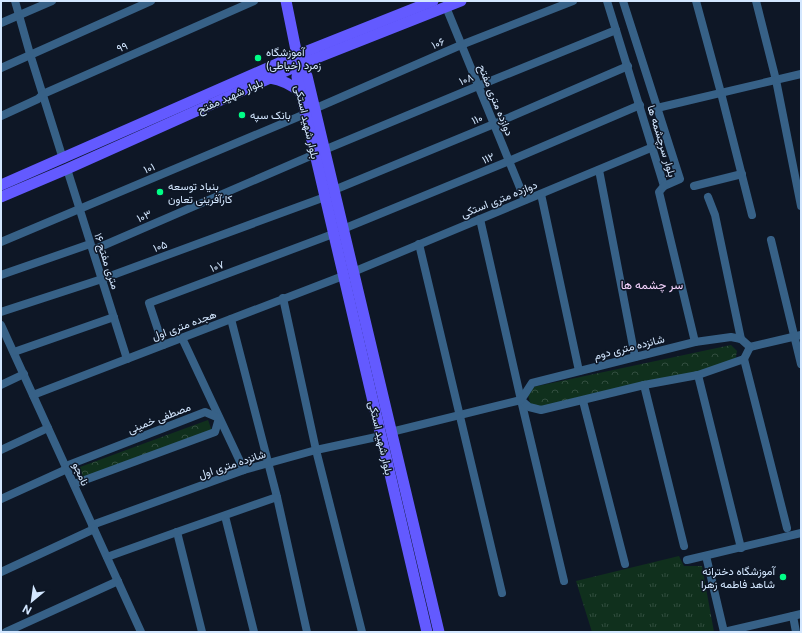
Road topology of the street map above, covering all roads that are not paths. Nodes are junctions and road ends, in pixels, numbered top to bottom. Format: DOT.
graph roads {
  1 [pos="15,1"];
  2 [pos="52,1"];
  3 [pos="151,1"];
  4 [pos="254,1"];
  5 [pos="286,1"];
  6 [pos="433,1"];
  7 [pos="461,1"];
  8 [pos="573,1"];
  9 [pos="607,1"];
  10 [pos="623,1"];
  11 [pos="696,1"];
  12 [pos="756,1"];
  13 [pos="446,7"];
  14 [pos="19,15"];
  15 [pos="1,23"];
  16 [pos="616,30"];
  17 [pos="461,45"];
  18 [pos="30,54"];
  19 [pos="298,60"];
  20 [pos="628,66"];
  21 [pos="1,68"];
  22 [pos="801,74"];
  23 [pos="270,78"];
  24 [pos="776,80"];
  25 [pos="478,86"];
  26 [pos="300,92"];
  27 [pos="721,93"];
  28 [pos="43,94"];
  29 [pos="640,105"];
  30 [pos="657,108"];
  31 [pos="310,111"];
  32 [pos="1,116"];
  33 [pos="494,124"];
  34 [pos="653,148"];
  35 [pos="320,152"];
  36 [pos="509,161"];
  37 [pos="65,164"];
  38 [pos="599,170"];
  39 [pos="742,174"];
  40 [pos="1,185"];
  41 [pos="664,186"];
  42 [pos="694,186"];
  43 [pos="334,190"];
  44 [pos="541,194"];
  45 [pos="1,197"];
  46 [pos="325,197"];
  47 [pos="708,197"];
  48 [pos="525,200"];
  49 [pos="801,206"];
  50 [pos="79,209"];
  51 [pos="752,215"];
  52 [pos="480,219"];
  53 [pos="338,231"];
  54 [pos="771,240"];
  55 [pos="1,242"];
  56 [pos="419,244"];
  57 [pos="92,247"];
  58 [pos="348,274"];
  59 [pos="1,275"];
  60 [pos="102,279"];
  61 [pos="283,298"];
  62 [pos="1,312"];
  63 [pos="114,317"];
  64 [pos="231,319"];
  65 [pos="1,325"];
  66 [pos="798,335"];
  67 [pos="182,338"];
  68 [pos="741,339"];
  69 [pos="695,342"];
  70 [pos="163,345"];
  71 [pos="750,347"];
  72 [pos="14,352"];
  73 [pos="635,356"];
  74 [pos="127,358"];
  75 [pos="744,359"];
  76 [pos="801,364"];
  77 [pos="579,370"];
  78 [pos="24,374"];
  79 [pos="698,376"];
  80 [pos="1,385"];
  81 [pos="644,385"];
  82 [pos="33,395"];
  83 [pos="521,400"];
  84 [pos="583,401"];
  85 [pos="461,415"];
  86 [pos="219,418"];
  87 [pos="48,428"];
  88 [pos="386,434"];
  89 [pos="1,450"];
  90 [pos="316,450"];
  91 [pos="268,464"];
  92 [pos="66,467"];
  93 [pos="244,470"];
  94 [pos="74,484"];
  95 [pos="400,495"];
  96 [pos="277,498"];
  97 [pos="1,499"];
  98 [pos="225,516"];
  99 [pos="93,527"];
  100 [pos="787,528"];
  101 [pos="177,532"];
  102 [pos="801,533"];
  103 [pos="684,546"];
  104 [pos="740,548"];
  105 [pos="706,556"];
  106 [pos="107,557"];
  107 [pos="687,560"];
  108 [pos="625,564"];
  109 [pos="1,572"];
  110 [pos="118,581"];
  111 [pos="564,581"];
  112 [pos="502,593"];
  113 [pos="797,615"];
  114 [pos="6,632"];
  115 [pos="141,632"];
  116 [pos="202,632"];
  117 [pos="254,632"];
  118 [pos="307,632"];
  119 [pos="362,632"];
  120 [pos="427,632"];
  121 [pos="439,632"];
  122 [pos="724,632"];
  123 [pos="796,632"];
  1 -- 14 [label="street, ۱۶ متری مفتح"];
  2 -- 14 [label="street"];
  3 -- 18 [label="street"];
  4 -- 28 [label="street, ۹۹"];
  5 -- 19 [label="main road"];
  6 -- 19 [label="main road, بلوار شهید مفتح"];
  7 -- 13 [label="main road, بلوار شهید مفتح"];
  8 -- 17 [label="street, ۱۰۶"];
  9 -- 16 [label="street, بلوار سرچشمه ها"];
  10 -- 30 [label="street, بلوار سرچشمه ها"];
  11 -- 27 [label="street"];
  12 -- 24 [label="street"];
  13 -- 17 [label="street, دوازده متری مفتح"];
  13 -- 19 [label="main road, بلوار شهید مفتح"];
  14 -- 15 [label="street"];
  14 -- 18 [label="street, ۱۶ متری مفتح"];
  16 -- 20 [label="street, بلوار سرچشمه ها"];
  16 -- 25 [label="street, ۱۰۸"];
  17 -- 25 [label="street, دوازده متری مفتح"];
  17 -- 31 [label="street, ۱۰۶"];
  18 -- 21 [label="street"];
  18 -- 28 [label="street, ۱۶ متری مفتح"];
  19 -- 23 [label="main road, بلوار شهید مفتح"];
  19 -- 26 [label="main road, بلوار شهید استکی"];
  19 -- 31 [label="main road, بلوار شهید استکی"];
  19 -- 37 [label="main road, بلوار شهید مفتح"];
  20 -- 29 [label="street, بلوار سرچشمه ها"];
  20 -- 33 [label="street, ۱۱۰"];
  22 -- 24 [label="street"];
  23 -- 26 [label="main road"];
  23 -- 37 [label="main road, بلوار شهید مفتح"];
  24 -- 27 [label="street"];
  24 -- 49 [label="street"];
  25 -- 33 [label="street, دوازده متری مفتح"];
  25 -- 35 [label="street, ۱۰۸"];
  26 -- 31 [label="main road, بلوار شهید استکی"];
  27 -- 30 [label="street"];
  27 -- 39 [label="street"];
  28 -- 32 [label="street, ۹۹"];
  28 -- 37 [label="street, ۱۶ متری مفتح"];
  29 -- 34 [label="street, بلوار سرچشمه ها"];
  29 -- 36 [label="street, ۱۱۲"];
  30 -- 41 [label="street, بلوار سرچشمه ها"];
  31 -- 35 [label="main road, بلوار شهید استکی"];
  31 -- 50 [label="street, ۱۰۱"];
  33 -- 36 [label="street, دوازده متری مفتح"];
  33 -- 43 [label="street, ۱۱۰"];
  34 -- 38 [label="street, دوازده متری استکی"];
  34 -- 41 [label="street, بلوار سرچشمه ها"];
  35 -- 43 [label="main road, بلوار شهید استکی"];
  35 -- 46 [label="main road, بلوار شهید استکی"];
  35 -- 57 [label="street, ۱۰۳"];
  36 -- 48 [label="street, دوازده متری مفتح"];
  36 -- 53 [label="street, ۱۱۲"];
  37 -- 40 [label="main road, بلوار شهید مفتح"];
  37 -- 45 [label="main road, بلوار شهید مفتح"];
  37 -- 50 [label="street, ۱۶ متری مفتح"];
  38 -- 44 [label="street, دوازده متری استکی"];
  38 -- 73 [label="street"];
  39 -- 42 [label="street"];
  39 -- 51 [label="street"];
  41 -- 69 [label="street"];
  43 -- 53 [label="main road, بلوار شهید استکی"];
  44 -- 48 [label="street, دوازده متری استکی"];
  44 -- 77 [label="street"];
  46 -- 53 [label="main road, بلوار شهید استکی"];
  46 -- 60 [label="street, ۱۰۵"];
  47 -- 68 [label="street"];
  48 -- 52 [label="street, دوازده متری استکی"];
  50 -- 55 [label="street, ۱۰۱"];
  50 -- 57 [label="street, ۱۶ متری مفتح"];
  52 -- 56 [label="street, دوازده متری استکی"];
  52 -- 83 [label="street"];
  53 -- 58 [label="main road, بلوار شهید استکی"];
  53 -- 70 [label="street, ۱۰۷"];
  54 -- 66 [label="street"];
  56 -- 58 [label="street, دوازده متری استکی"];
  56 -- 85 [label="street"];
  57 -- 59 [label="street, ۱۰۳"];
  57 -- 60 [label="street, ۱۶ متری مفتح"];
  58 -- 61 [label="street, هجده متری اول"];
  58 -- 88 [label="main road, بلوار شهید استکی"];
  60 -- 62 [label="street, ۱۰۵"];
  60 -- 63 [label="street, ۱۶ متری مفتح"];
  61 -- 64 [label="street, هجده متری اول"];
  61 -- 90 [label="street"];
  63 -- 72 [label="street"];
  63 -- 74 [label="street, ۱۶ متری مفتح"];
  64 -- 67 [label="street, هجده متری اول"];
  64 -- 91 [label="street"];
  65 -- 72 [label="street, نامجو"];
  66 -- 71 [label="street"];
  66 -- 76 [label="street"];
  67 -- 70 [label="street, هجده متری اول"];
  67 -- 86 [label="street"];
  68 -- 69 [label="street, شانزده متری دوم"];
  68 -- 71 [label="street"];
  69 -- 73 [label="street, شانزده متری دوم"];
  70 -- 74 [label="street, هجده متری اول"];
  71 -- 75 [label="street"];
  72 -- 78 [label="street, نامجو"];
  73 -- 77 [label="street, شانزده متری دوم"];
  74 -- 82 [label="street, هجده متری اول"];
  75 -- 79 [label="street"];
  75 -- 100 [label="street"];
  77 -- 83 [label="street, شانزده متری دوم"];
  78 -- 80 [label="street"];
  78 -- 82 [label="street, نامجو"];
  79 -- 81 [label="street"];
  79 -- 104 [label="street"];
  81 -- 84 [label="street"];
  81 -- 103 [label="street"];
  82 -- 87 [label="street, نامجو"];
  83 -- 84 [label="street"];
  83 -- 85 [label="street"];
  83 -- 111 [label="street"];
  84 -- 108 [label="street"];
  85 -- 88 [label="street"];
  85 -- 112 [label="street"];
  86 -- 92 [label="street, مصطفی خمینی"];
  86 -- 93 [label="street"];
  86 -- 94 [label="street"];
  87 -- 89 [label="street"];
  87 -- 92 [label="street, نامجو"];
  88 -- 90 [label="street, شانزده متری اول"];
  88 -- 95 [label="main road, بلوار شهید استکی"];
  90 -- 91 [label="street, شانزده متری اول"];
  90 -- 119 [label="street"];
  91 -- 93 [label="street, شانزده متری اول"];
  91 -- 96 [label="street"];
  92 -- 94 [label="street, نامجو"];
  92 -- 97 [label="street, مصطفی خمینی"];
  93 -- 99 [label="street, شانزده متری اول"];
  94 -- 99 [label="street, نامجو"];
  95 -- 120 [label="main road, بلوار شهید استکی"];
  95 -- 121 [label="main road, بلوار شهید استکی"];
  96 -- 98 [label="street"];
  96 -- 118 [label="street"];
  98 -- 101 [label="street"];
  98 -- 117 [label="street"];
  99 -- 106 [label="street, نامجو"];
  99 -- 109 [label="street, شانزده متری اول"];
  101 -- 106 [label="street"];
  101 -- 116 [label="street"];
  102 -- 104 [label="street"];
  104 -- 105 [label="street"];
  105 -- 107 [label="street"];
  105 -- 122 [label="street"];
  106 -- 110 [label="street, نامجو"];
  110 -- 114 [label="street"];
  110 -- 115 [label="street, نامجو"];
  113 -- 122 [label="street"];
  113 -- 123 [label="street"];
}
